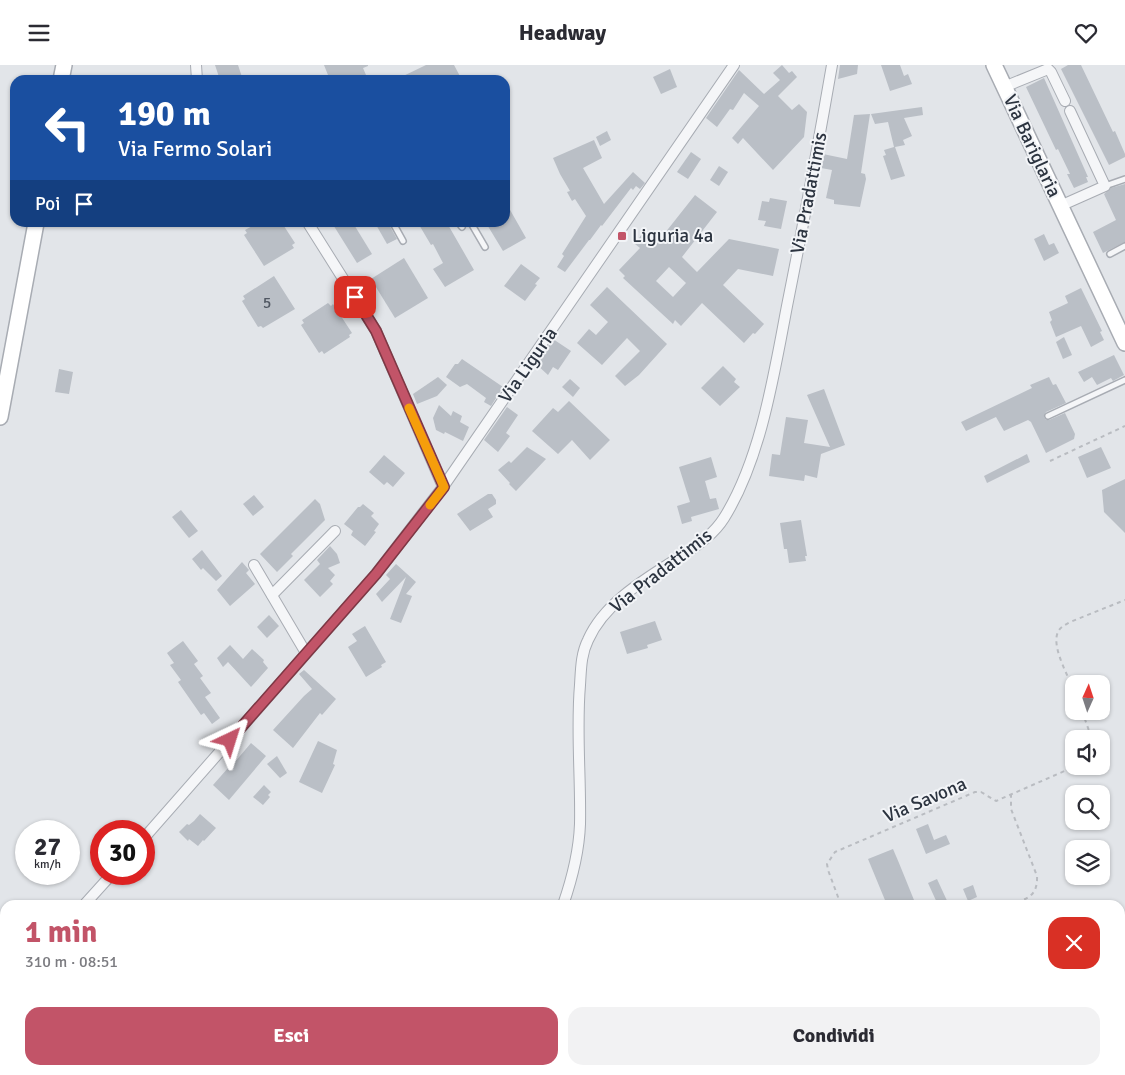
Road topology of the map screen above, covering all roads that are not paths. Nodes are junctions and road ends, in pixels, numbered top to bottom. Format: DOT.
graph roads {
  1 [pos="734,65"];
  2 [pos="832,65"];
  3 [pos="994,65"];
  4 [pos="1004,87"];
  5 [pos="1125,179"];
  6 [pos="1105,185"];
  7 [pos="1060,206"];
  8 [pos="35,227"];
  9 [pos="311,227"];
  10 [pos="395,227"];
  11 [pos="473,227"];
  12 [pos="403,241"];
  13 [pos="1125,246"];
  14 [pos="485,247"];
  15 [pos="1110,254"];
  16 [pos="1125,343"];
  17 [pos="1125,380"];
  18 [pos="1048,416"];
  19 [pos="0,417"];
  20 [pos="444,487"];
  21 [pos="336,531"];
  22 [pos="254,565"];
  23 [pos="272,595"];
  24 [pos="306,653"];
  25 [pos="155,825"];
  26 [pos="102,885"];
  27 [pos="89,900"];
  28 [pos="564,900"];
  1 -- 20 [label="street, Via Liguria"];
  2 -- 28 [label="street, Via Pradattimis"];
  3 -- 4 [label="street, Via Bariglaria"];
  4 -- 6 [label="street, Via Bariglaria"];
  4 -- 7 [label="street, Via Bariglaria"];
  5 -- 6 [label="lane, Via Bariglaria"];
  6 -- 7 [label="street, Via Bariglaria"];
  7 -- 16 [label="street, Via Bariglaria"];
  8 -- 19 [label="street"];
  9 -- 20 [label="street"];
  10 -- 12 [label="lane"];
  11 -- 14 [label="lane"];
  13 -- 15 [label="lane"];
  17 -- 18 [label="lane"];
  20 -- 24 [label="street, Via Liguria"];
  21 -- 23 [label="street"];
  22 -- 23 [label="street"];
  23 -- 24 [label="street"];
  24 -- 25 [label="street, Via Liguria"];
  26 -- 27 [label="street"];
}
